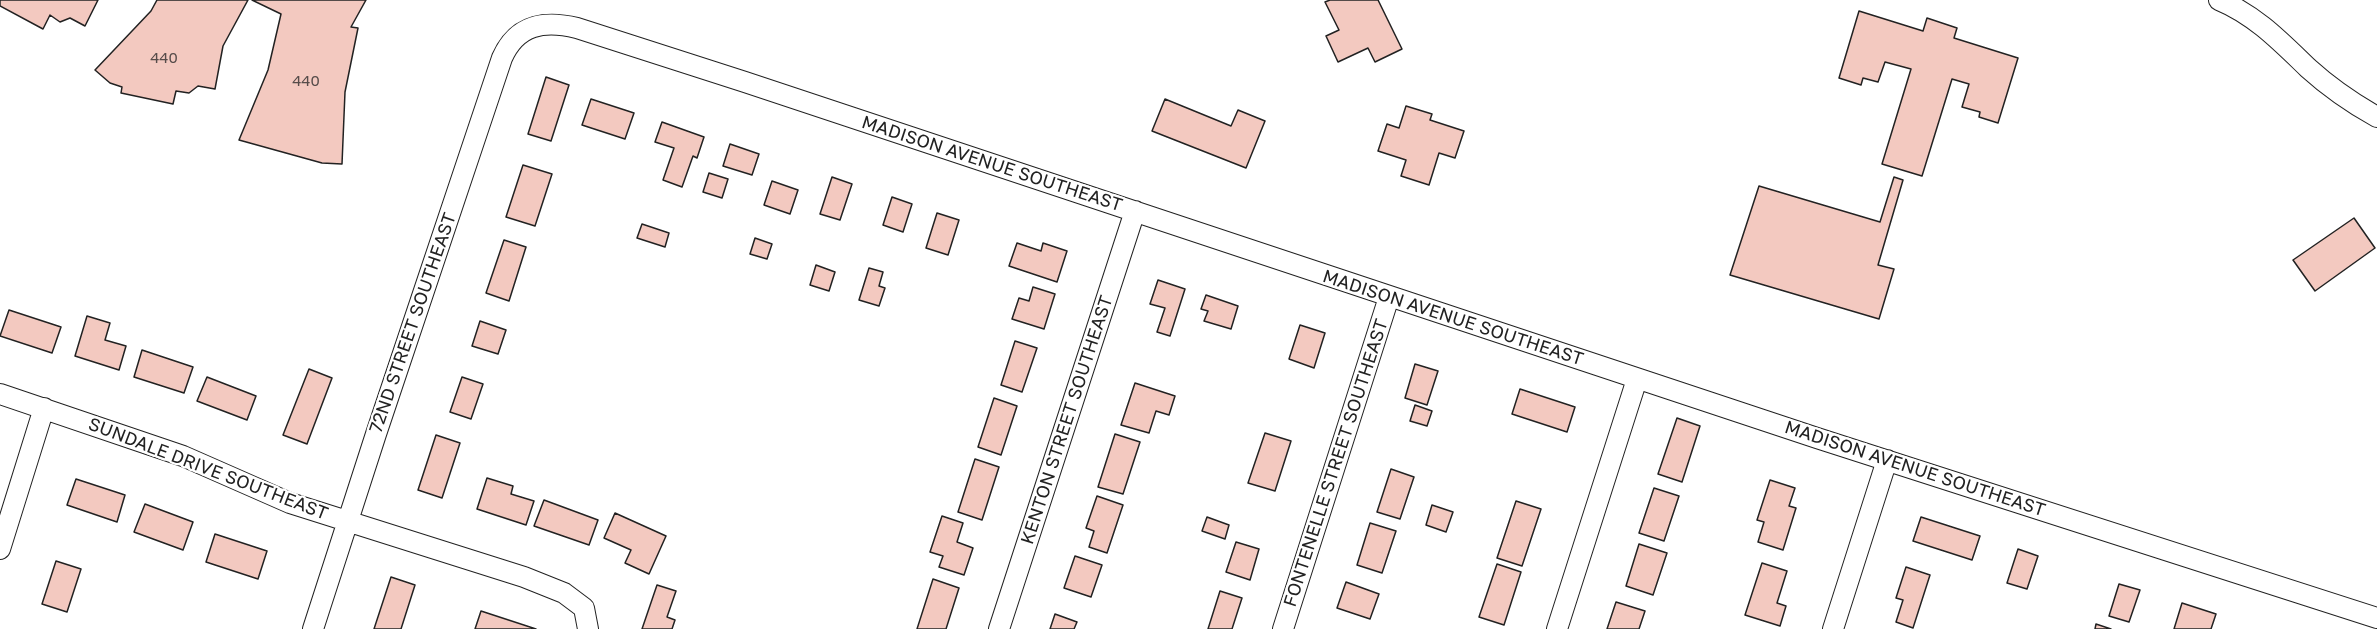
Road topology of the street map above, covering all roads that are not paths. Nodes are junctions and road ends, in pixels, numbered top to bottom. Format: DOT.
graph roads {
  1 [pos="2219,0"];
  2 [pos="529,27"];
  3 [pos="2377,117"];
  4 [pos="1135,211"];
  5 [pos="1389,297"];
  6 [pos="1637,379"];
  7 [pos="0,393"];
  8 [pos="44,408"];
  9 [pos="1887,460"];
  10 [pos="347,521"];
  11 [pos="0,549"];
  12 [pos="2377,618"];
  13 [pos="314,629"];
  14 [pos="588,629"];
  15 [pos="999,629"];
  16 [pos="1283,629"];
  17 [pos="1557,629"];
  18 [pos="1833,629"];
  1 -- 3 [label="street"];
  2 -- 4 [label="street, MADISON AVENUE SOUTHEAST"];
  2 -- 10 [label="street, 72ND STREET SOUTHEAST"];
  4 -- 5 [label="street, MADISON AVENUE SOUTHEAST"];
  4 -- 15 [label="street, KENTON STREET SOUTHEAST"];
  5 -- 6 [label="street, MADISON AVENUE SOUTHEAST"];
  5 -- 16 [label="street, FONTENELLE STREET SOUTHEAST"];
  6 -- 9 [label="street, MADISON AVENUE SOUTHEAST"];
  6 -- 17 [label="street"];
  7 -- 8 [label="street, SUNDALE DRIVE SOUTHEAST"];
  8 -- 10 [label="street, SUNDALE DRIVE SOUTHEAST"];
  8 -- 11 [label="street"];
  9 -- 12 [label="street, MADISON AVENUE SOUTHEAST"];
  9 -- 18 [label="street"];
  10 -- 13 [label="street, 72ND STREET SOUTHEAST"];
  10 -- 14 [label="street, SUNDALE DRIVE SOUTHEAST"];
}
